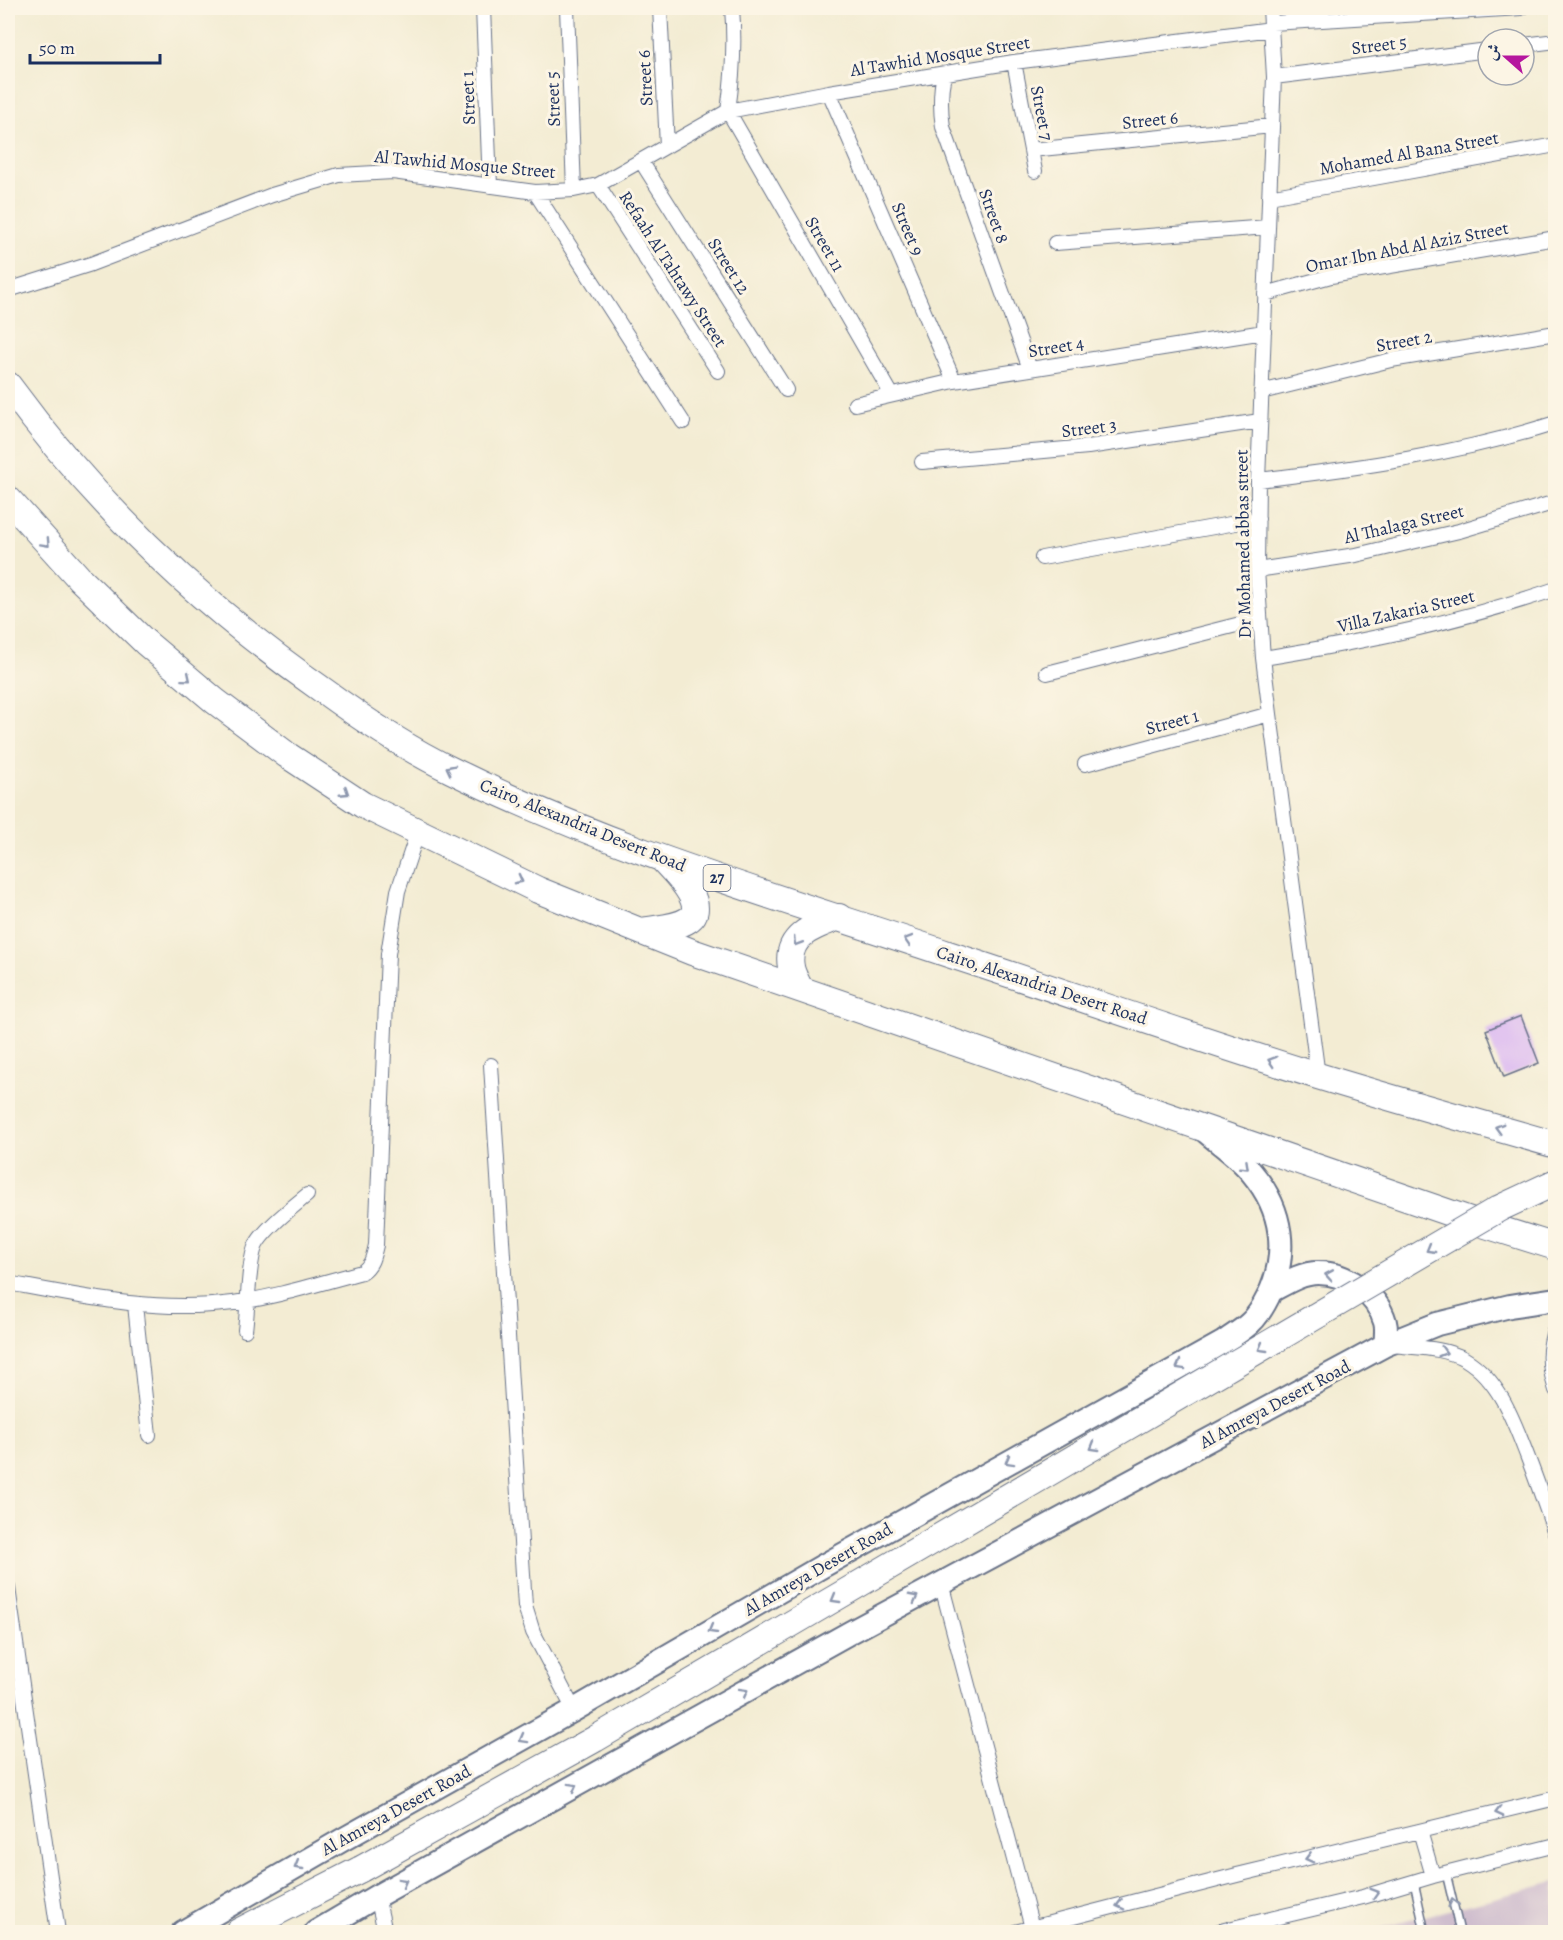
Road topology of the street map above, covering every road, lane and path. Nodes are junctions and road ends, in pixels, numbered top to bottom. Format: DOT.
graph roads {
  1 [pos="483,8"];
  2 [pos="567,8"];
  3 [pos="660,8"];
  4 [pos="732,8"];
  5 [pos="1270,8"];
  6 [pos="1521,8"];
  7 [pos="1484,9"];
  8 [pos="1374,12"];
  9 [pos="1272,26"];
  10 [pos="1555,42"];
  11 [pos="1536,44"];
  12 [pos="1476,52"];
  13 [pos="1014,62"];
  14 [pos="944,74"];
  15 [pos="1274,77"];
  16 [pos="828,92"];
  17 [pos="728,111"];
  18 [pos="1272,126"];
  19 [pos="1556,145"];
  20 [pos="667,146"];
  21 [pos="1031,150"];
  22 [pos="641,161"];
  23 [pos="1035,171"];
  24 [pos="598,185"];
  25 [pos="490,186"];
  26 [pos="574,190"];
  27 [pos="535,192"];
  28 [pos="1269,197"];
  29 [pos="1268,227"];
  30 [pos="1556,238"];
  31 [pos="1055,243"];
  32 [pos="8,290"];
  33 [pos="1265,294"];
  34 [pos="1264,332"];
  35 [pos="1556,333"];
  36 [pos="1030,369"];
  37 [pos="718,371"];
  38 [pos="954,381"];
  39 [pos="8,385"];
  40 [pos="786,390"];
  41 [pos="1261,392"];
  42 [pos="892,395"];
  43 [pos="855,404"];
  44 [pos="1260,421"];
  45 [pos="683,422"];
  46 [pos="1556,423"];
  47 [pos="922,462"];
  48 [pos="1258,480"];
  49 [pos="8,500"];
  50 [pos="1556,502"];
  51 [pos="1258,519"];
  52 [pos="1042,558"];
  53 [pos="1257,570"];
  54 [pos="1556,589"];
  55 [pos="1260,619"];
  56 [pos="1263,658"];
  57 [pos="1047,673"];
  58 [pos="1270,714"];
  59 [pos="1085,764"];
  60 [pos="417,831"];
  61 [pos="662,860"];
  62 [pos="839,917"];
  63 [pos="642,931"];
  64 [pos="800,989"];
  65 [pos="491,1065"];
  66 [pos="1318,1076"];
  67 [pos="1201,1128"];
  68 [pos="1556,1145"];
  69 [pos="1556,1182"];
  70 [pos="307,1195"];
  71 [pos="1556,1247"];
  72 [pos="8,1283"];
  73 [pos="1271,1291"];
  74 [pos="1556,1299"];
  75 [pos="249,1301"];
  76 [pos="135,1305"];
  77 [pos="1556,1325"];
  78 [pos="245,1330"];
  79 [pos="1385,1345"];
  80 [pos="1556,1390"];
  81 [pos="149,1435"];
  82 [pos="1556,1536"];
  83 [pos="941,1583"];
  84 [pos="8,1588"];
  85 [pos="574,1710"];
  86 [pos="1556,1798"];
  87 [pos="1420,1831"];
  88 [pos="1556,1845"];
  89 [pos="1439,1874"];
  90 [pos="1414,1882"];
  91 [pos="377,1896"];
  92 [pos="1032,1928"];
  93 [pos="58,1932"];
  94 [pos="183,1932"];
  95 [pos="238,1932"];
  96 [pos="316,1932"];
  97 [pos="385,1932"];
  98 [pos="1015,1932"];
  99 [pos="1216,1932"];
  100 [pos="1425,1932"];
  101 [pos="1460,1932"];
  1 -- 25 [label="street, Street 1"];
  2 -- 26 [label="street, Street 5"];
  3 -- 20 [label="street, Street 6"];
  4 -- 17 [label="street"];
  5 -- 9 [label="street, Dr Mohamed abbas street"];
  6 -- 7 [label="street"];
  7 -- 8 [label="street"];
  8 -- 9 [label="street"];
  9 -- 13 [label="street, Al Tawhid Mosque Street"];
  9 -- 15 [label="street, Dr Mohamed abbas street"];
  10 -- 11 [label="street"];
  12 -- 15 [label="street, Street 5"];
  13 -- 14 [label="street, Al Tawhid Mosque Street"];
  13 -- 21 [label="street, Street 7"];
  14 -- 16 [label="street, Al Tawhid Mosque Street"];
  14 -- 36 [label="street, Street 8"];
  15 -- 18 [label="street, Dr Mohamed abbas street"];
  16 -- 17 [label="street, Al Tawhid Mosque Street"];
  16 -- 38 [label="street, Street 9"];
  17 -- 20 [label="street, Al Tawhid Mosque Street"];
  17 -- 42 [label="street, Street 11"];
  18 -- 21 [label="street, Street 6"];
  18 -- 28 [label="street, Dr Mohamed abbas street"];
  19 -- 28 [label="street, Mohamed Al Bana Street"];
  20 -- 22 [label="street, Al Tawhid Mosque Street"];
  21 -- 23 [label="street, Street 7"];
  22 -- 24 [label="street, Al Tawhid Mosque Street"];
  22 -- 40 [label="street, Street 12"];
  24 -- 26 [label="street, Al Tawhid Mosque Street"];
  24 -- 37 [label="street, Refaah Al Tahtawy Street"];
  25 -- 27 [label="street, Al Tawhid Mosque Street"];
  25 -- 32 [label="street, Al Tawhid Mosque Street"];
  26 -- 27 [label="street, Al Tawhid Mosque Street"];
  27 -- 45 [label="street"];
  28 -- 29 [label="street, Dr Mohamed abbas street"];
  29 -- 31 [label="street"];
  29 -- 33 [label="street, Dr Mohamed abbas street"];
  30 -- 33 [label="street, Omar Ibn Abd Al Aziz Street"];
  33 -- 34 [label="street, Dr Mohamed abbas street"];
  34 -- 36 [label="street, Street 4"];
  34 -- 41 [label="street, Dr Mohamed abbas street"];
  35 -- 41 [label="street, Street 2"];
  36 -- 38 [label="street, Street 4"];
  38 -- 42 [label="street, Street 4"];
  61 -- 39 [label="highway, Cairo, Alexandria Desert Road / 27, one-way"];
  41 -- 44 [label="street, Dr Mohamed abbas street"];
  42 -- 43 [label="street, Street 4"];
  44 -- 47 [label="street, Street 3"];
  44 -- 48 [label="street, Dr Mohamed abbas street"];
  46 -- 48 [label="street"];
  48 -- 51 [label="street, Dr Mohamed abbas street"];
  49 -- 60 [label="highway, one-way"];
  50 -- 53 [label="street, Al Thalaga Street"];
  51 -- 52 [label="street"];
  51 -- 53 [label="street, Dr Mohamed abbas street"];
  53 -- 55 [label="street, Dr Mohamed abbas street"];
  54 -- 56 [label="street, Villa Zakaria Street"];
  55 -- 56 [label="street, Dr Mohamed abbas street"];
  55 -- 57 [label="street"];
  56 -- 58 [label="street, Dr Mohamed abbas street"];
  58 -- 59 [label="street, Street 1"];
  58 -- 66 [label="street, Dr Mohamed abbas street"];
  60 -- 63 [label="highway, one-way"];
  60 -- 75 [label="street"];
  61 -- 62 [label="highway, Cairo, Alexandria Desert Road / 27"];
  61 -- 63 [label="highway, 27"];
  62 -- 64 [label="highway, one-way"];
  66 -- 62 [label="highway, Cairo, Alexandria Desert Road / 27, one-way"];
  63 -- 64 [label="highway"];
  64 -- 67 [label="highway"];
  65 -- 85 [label="street"];
  68 -- 66 [label="highway, Cairo, Alexandria Desert Road / 27, one-way"];
  67 -- 71 [label="highway"];
  67 -- 73 [label="highway, Al Amreya Desert Road, one-way"];
  69 -- 95 [label="highway, one-way, bridge"];
  70 -- 75 [label="street"];
  72 -- 76 [label="street"];
  79 -- 73 [label="highway, one-way"];
  73 -- 85 [label="highway, Al Amreya Desert Road, one-way"];
  74 -- 79 [label="highway, Al Amreya Desert Road"];
  75 -- 76 [label="street"];
  75 -- 78 [label="street"];
  76 -- 81 [label="street"];
  77 -- 80 [label="street"];
  79 -- 82 [label="street, one-way"];
  79 -- 83 [label="highway, Al Amreya Desert Road"];
  91 -- 83 [label="highway, Al Amreya Desert Road, one-way"];
  83 -- 92 [label="street"];
  84 -- 93 [label="street"];
  85 -- 94 [label="highway, Al Amreya Desert Road, one-way"];
  86 -- 87 [label="street, one-way"];
  87 -- 89 [label="street"];
  87 -- 92 [label="street, one-way"];
  88 -- 89 [label="street"];
  89 -- 90 [label="street"];
  101 -- 89 [label="lane, one-way"];
  99 -- 90 [label="street, one-way"];
  90 -- 100 [label="lane"];
  91 -- 96 [label="highway, Al Amreya Desert Road"];
  91 -- 97 [label="street"];
  92 -- 98 [label="street"];
}
